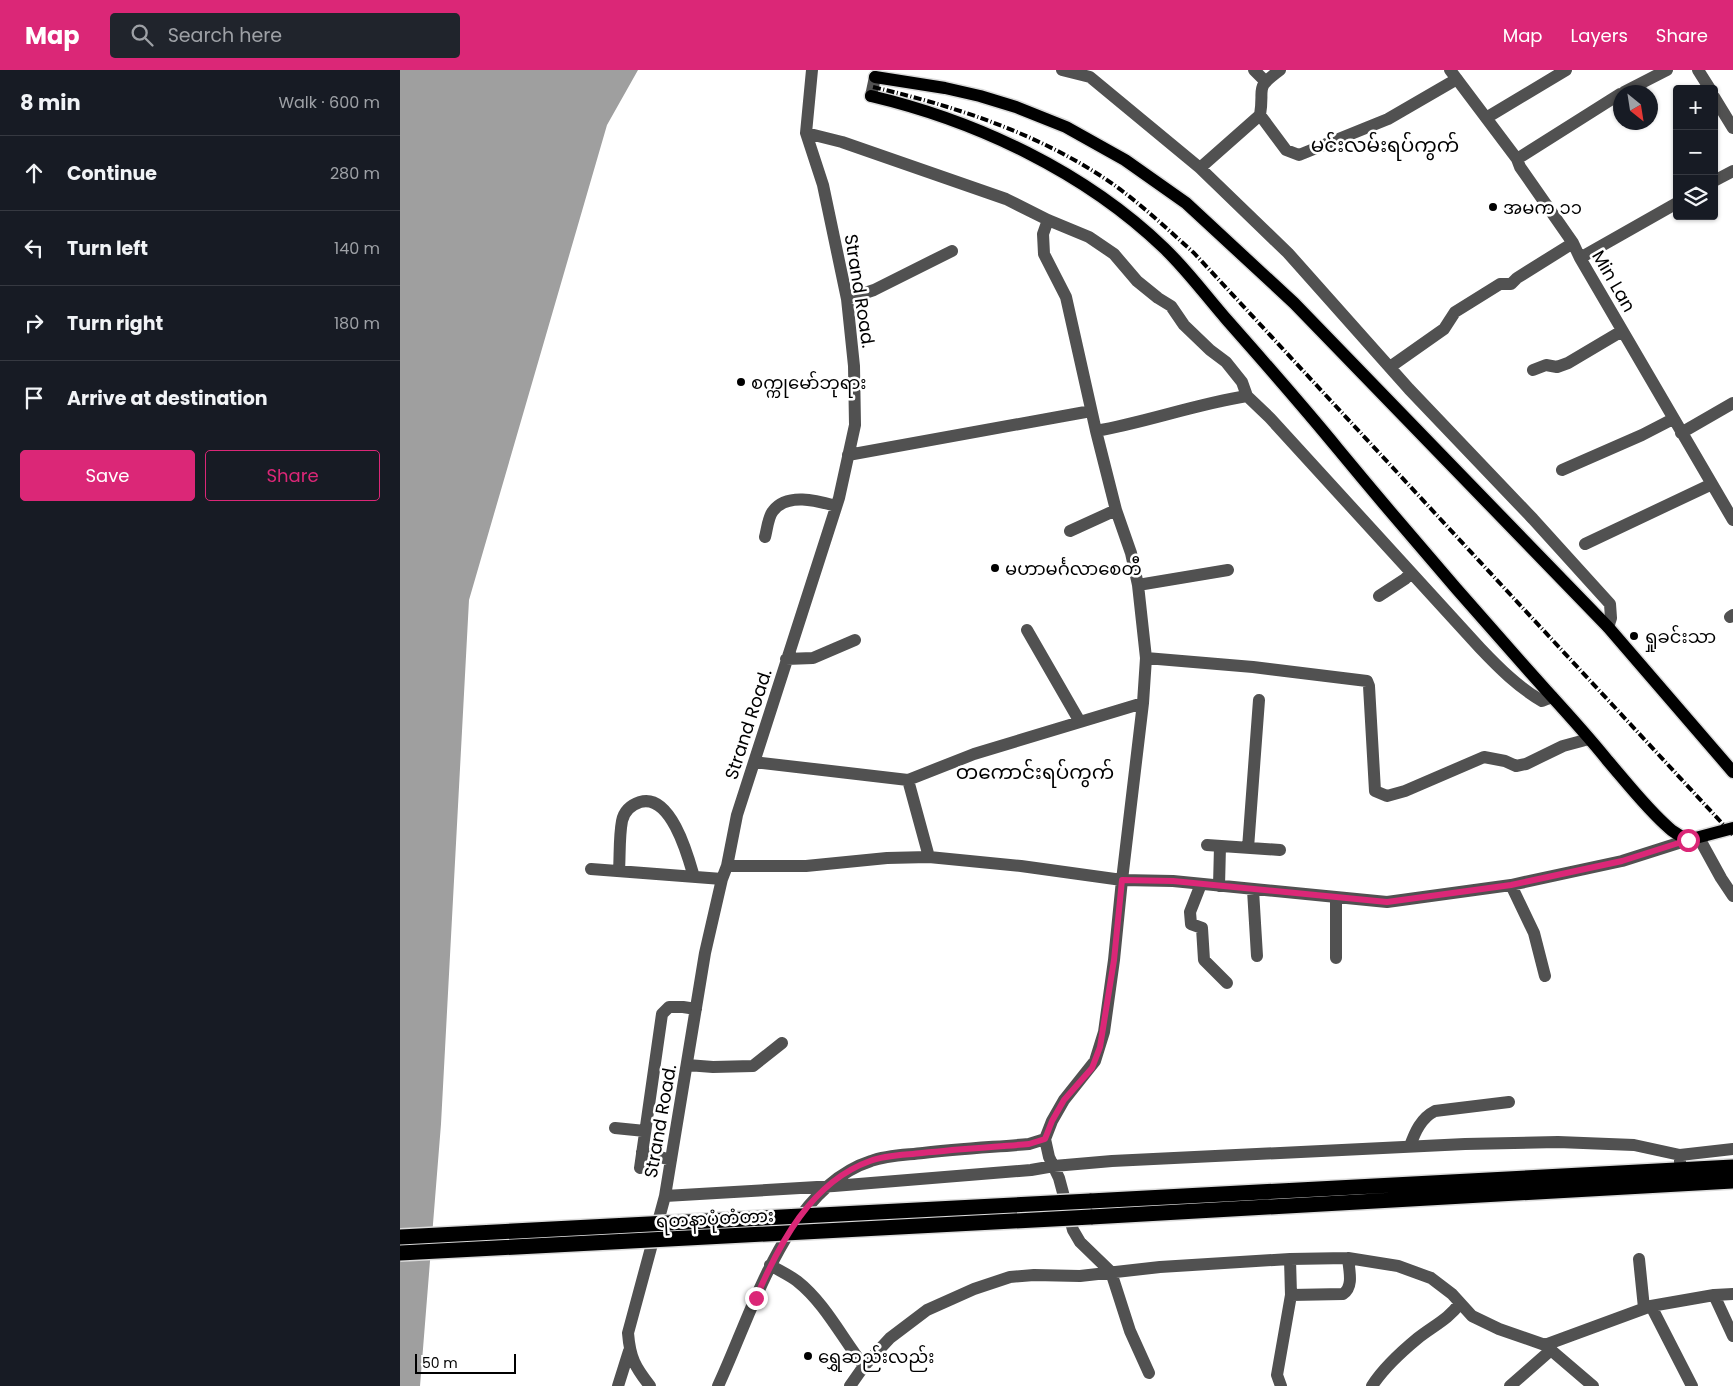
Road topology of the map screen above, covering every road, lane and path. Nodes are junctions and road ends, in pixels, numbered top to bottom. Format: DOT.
graph roads {
  1 [pos="812,70"];
  2 [pos="1062,70"];
  3 [pos="1254,70"];
  4 [pos="1280,70"];
  5 [pos="1566,70"];
  6 [pos="1667,70"];
  7 [pos="1698,70"];
  8 [pos="1092,73"];
  9 [pos="1454,74"];
  10 [pos="874,77"];
  11 [pos="1264,81"];
  12 [pos="1638,85"];
  13 [pos="1707,85"];
  14 [pos="871,96"];
  15 [pos="1613,98"];
  16 [pos="1718,104"];
  17 [pos="1260,115"];
  18 [pos="1486,118"];
  19 [pos="1733,128"];
  20 [pos="806,133"];
  21 [pos="1517,159"];
  22 [pos="1200,168"];
  23 [pos="1733,171"];
  24 [pos="1718,179"];
  25 [pos="1673,205"];
  26 [pos="1048,220"];
  27 [pos="1572,243"];
  28 [pos="952,251"];
  29 [pos="1580,258"];
  30 [pos="847,299"];
  31 [pos="1622,331"];
  32 [pos="1390,367"];
  33 [pos="1533,370"];
  34 [pos="1247,396"];
  35 [pos="1733,403"];
  36 [pos="1091,411"];
  37 [pos="1673,419"];
  38 [pos="1096,431"];
  39 [pos="1681,433"];
  40 [pos="848,455"];
  41 [pos="1562,470"];
  42 [pos="1712,484"];
  43 [pos="836,506"];
  44 [pos="1116,510"];
  45 [pos="1533,519"];
  46 [pos="1733,520"];
  47 [pos="1070,531"];
  48 [pos="1517,533"];
  49 [pos="765,537"];
  50 [pos="1585,544"];
  51 [pos="1228,570"];
  52 [pos="1411,573"];
  53 [pos="1138,586"];
  54 [pos="1379,596"];
  55 [pos="1608,627"];
  56 [pos="1027,630"];
  57 [pos="855,640"];
  58 [pos="1146,658"];
  59 [pos="786,659"];
  60 [pos="1552,697"];
  61 [pos="1259,700"];
  62 [pos="1143,703"];
  63 [pos="1080,722"];
  64 [pos="1589,738"];
  65 [pos="754,762"];
  66 [pos="1733,772"];
  67 [pos="908,780"];
  68 [pos="1733,828"];
  69 [pos="1693,839"];
  70 [pos="1207,844"];
  71 [pos="1220,846"];
  72 [pos="1248,848"];
  73 [pos="1280,850"];
  74 [pos="929,857"];
  75 [pos="727,866"];
  76 [pos="591,869"];
  77 [pos="619,872"];
  78 [pos="694,877"];
  79 [pos="722,879"];
  80 [pos="1122,880"];
  81 [pos="1201,884"];
  82 [pos="1511,885"];
  83 [pos="1219,886"];
  84 [pos="1253,890"];
  85 [pos="1733,896"];
  86 [pos="1336,897"];
  87 [pos="1258,956"];
  88 [pos="1336,958"];
  89 [pos="1545,976"];
  90 [pos="1227,983"];
  91 [pos="696,1008"];
  92 [pos="782,1043"];
  93 [pos="687,1065"];
  94 [pos="1509,1102"];
  95 [pos="615,1128"];
  96 [pos="645,1131"];
  97 [pos="1045,1139"];
  98 [pos="1410,1146"];
  99 [pos="1733,1149"];
  100 [pos="642,1152"];
  101 [pos="671,1160"];
  102 [pos="1054,1166"];
  103 [pos="1733,1167"];
  104 [pos="640,1168"];
  105 [pos="1680,1169"];
  106 [pos="1733,1181"];
  107 [pos="828,1186"];
  108 [pos="664,1196"];
  109 [pos="400,1237"];
  110 [pos="400,1253"];
  111 [pos="1348,1258"];
  112 [pos="1290,1259"];
  113 [pos="1639,1259"];
  114 [pos="770,1265"];
  115 [pos="1111,1272"];
  116 [pos="1733,1294"];
  117 [pos="1290,1295"];
  118 [pos="1714,1295"];
  119 [pos="1460,1303"];
  120 [pos="1647,1307"];
  121 [pos="1733,1336"];
  122 [pos="1548,1348"];
  123 [pos="629,1351"];
  124 [pos="864,1366"];
  125 [pos="1149,1373"];
  126 [pos="1590,1385"];
  127 [pos="618,1386"];
  128 [pos="650,1386"];
  129 [pos="718,1386"];
  130 [pos="850,1386"];
  131 [pos="1281,1386"];
  132 [pos="1372,1386"];
  133 [pos="1510,1386"];
  134 [pos="1692,1386"];
  1 -- 20 [label="street, Strand Road."];
  2 -- 8 [label="street"];
  3 -- 11 [label="street"];
  4 -- 11 [label="street"];
  5 -- 18 [label="street"];
  6 -- 12 [label="street"];
  7 -- 13 [label="street"];
  8 -- 22 [label="street"];
  9 -- 17 [label="street"];
  9 -- 18 [label="street, Min Lan"];
  10 -- 14 [label="street"];
  10 -- 48 [label="main road"];
  11 -- 17 [label="street"];
  14 -- 60 [label="main road"];
  15 -- 21 [label="street"];
  16 -- 19 [label="street"];
  17 -- 22 [label="street"];
  18 -- 21 [label="street, Min Lan"];
  20 -- 26 [label="street"];
  20 -- 30 [label="street, Strand Road."];
  21 -- 27 [label="street, Min Lan"];
  22 -- 32 [label="street"];
  23 -- 24 [label="street"];
  25 -- 29 [label="street"];
  26 -- 34 [label="street"];
  26 -- 36 [label="street"];
  27 -- 29 [label="street, Min Lan"];
  27 -- 32 [label="street"];
  28 -- 30 [label="street"];
  29 -- 31 [label="street, Min Lan"];
  30 -- 40 [label="street, Strand Road."];
  31 -- 33 [label="street"];
  31 -- 37 [label="street, Min Lan"];
  32 -- 45 [label="street"];
  34 -- 38 [label="street"];
  34 -- 52 [label="street"];
  35 -- 39 [label="street"];
  36 -- 38 [label="street"];
  36 -- 40 [label="street"];
  37 -- 39 [label="street, Min Lan"];
  37 -- 41 [label="street"];
  38 -- 44 [label="street"];
  39 -- 42 [label="street, Min Lan"];
  40 -- 43 [label="street, Strand Road."];
  42 -- 46 [label="street, Min Lan"];
  42 -- 50 [label="street"];
  43 -- 49 [label="street"];
  43 -- 59 [label="street, Strand Road."];
  44 -- 47 [label="street"];
  44 -- 53 [label="street"];
  45 -- 48 [label="street"];
  45 -- 55 [label="street"];
  48 -- 55 [label="main road"];
  51 -- 53 [label="street"];
  52 -- 54 [label="street"];
  52 -- 60 [label="street"];
  53 -- 58 [label="street"];
  55 -- 66 [label="main road"];
  56 -- 63 [label="street"];
  57 -- 59 [label="street"];
  58 -- 62 [label="street"];
  58 -- 64 [label="street"];
  59 -- 65 [label="street, Strand Road."];
  60 -- 64 [label="main road"];
  61 -- 72 [label="street"];
  62 -- 63 [label="street"];
  62 -- 80 [label="street"];
  63 -- 67 [label="street"];
  64 -- 69 [label="main road"];
  65 -- 67 [label="street"];
  65 -- 75 [label="street, Strand Road."];
  67 -- 74 [label="street"];
  68 -- 69 [label="main road"];
  69 -- 82 [label="street"];
  69 -- 85 [label="street"];
  70 -- 71 [label="street"];
  71 -- 72 [label="street"];
  71 -- 83 [label="street"];
  72 -- 73 [label="street"];
  74 -- 75 [label="street"];
  74 -- 80 [label="street"];
  75 -- 79 [label="street, Strand Road."];
  76 -- 77 [label="street"];
  77 -- 78 [label="street"];
  77 -- 78 [label="street"];
  78 -- 79 [label="street"];
  79 -- 91 [label="street, Strand Road."];
  80 -- 81 [label="street"];
  80 -- 97 [label="street"];
  81 -- 83 [label="street"];
  81 -- 90 [label="street"];
  82 -- 86 [label="street"];
  82 -- 89 [label="street"];
  83 -- 84 [label="street"];
  84 -- 86 [label="street"];
  84 -- 87 [label="street"];
  86 -- 88 [label="street"];
  91 -- 93 [label="street, Strand Road."];
  91 -- 96 [label="street"];
  92 -- 93 [label="street"];
  93 -- 101 [label="street, Strand Road."];
  94 -- 98 [label="street"];
  95 -- 96 [label="street"];
  96 -- 100 [label="street"];
  97 -- 102 [label="street"];
  97 -- 107 [label="street"];
  98 -- 102 [label="street"];
  98 -- 105 [label="street"];
  99 -- 105 [label="street"];
  100 -- 101 [label="street"];
  100 -- 104 [label="street"];
  101 -- 108 [label="street, Strand Road."];
  102 -- 107 [label="street"];
  102 -- 115 [label="street"];
  103 -- 105 [label="highway"];
  105 -- 106 [label="highway"];
  105 -- 109 [label="highway, ရတနာပုံတံတား, bridge"];
  105 -- 110 [label="highway, ရတနာပုံတံတား, bridge"];
  107 -- 108 [label="street"];
  107 -- 114 [label="street"];
  108 -- 123 [label="street, Strand Road."];
  111 -- 112 [label="street"];
  111 -- 117 [label="street"];
  111 -- 119 [label="street"];
  112 -- 115 [label="street"];
  112 -- 117 [label="street"];
  113 -- 120 [label="street"];
  114 -- 124 [label="street"];
  114 -- 129 [label="street"];
  115 -- 124 [label="street"];
  115 -- 125 [label="street"];
  116 -- 118 [label="street"];
  117 -- 131 [label="street"];
  118 -- 120 [label="street"];
  118 -- 121 [label="street"];
  119 -- 122 [label="street"];
  119 -- 132 [label="street"];
  120 -- 122 [label="street"];
  120 -- 134 [label="street"];
  122 -- 126 [label="street"];
  122 -- 133 [label="street"];
  123 -- 127 [label="street"];
  123 -- 128 [label="street"];
  124 -- 130 [label="street"];
}
